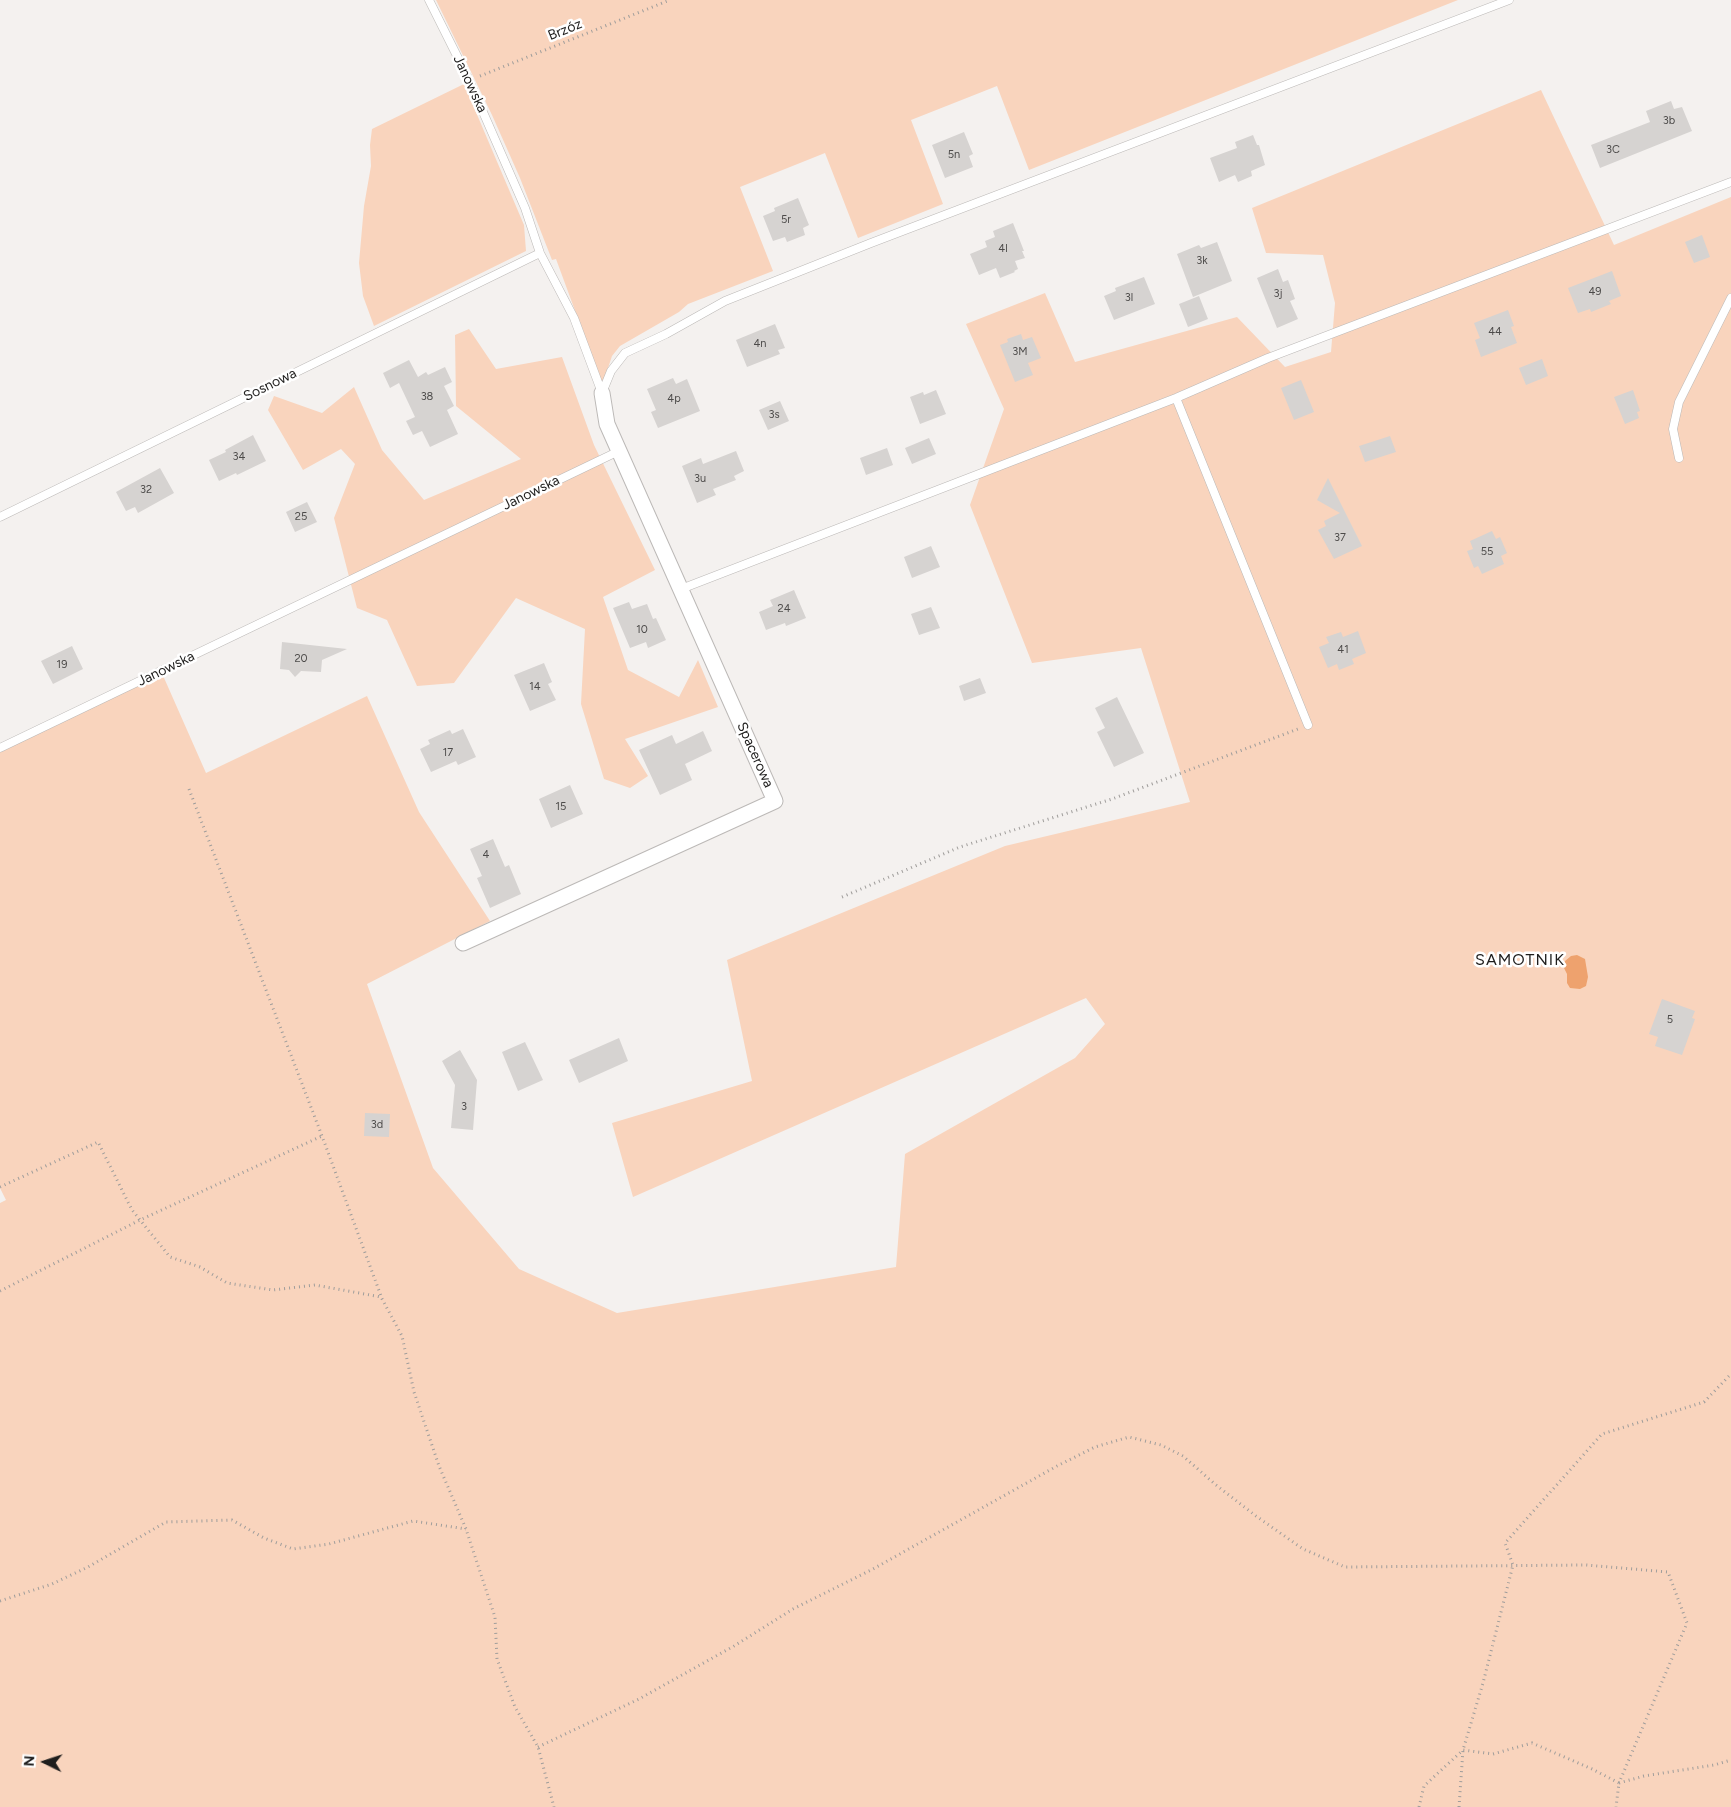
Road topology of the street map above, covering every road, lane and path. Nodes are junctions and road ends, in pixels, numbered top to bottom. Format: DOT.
graph roads {
  1 [pos="429,0"];
  2 [pos="670,0"];
  3 [pos="1509,0"];
  4 [pos="469,80"];
  5 [pos="1731,182"];
  6 [pos="540,253"];
  7 [pos="1731,298"];
  8 [pos="602,393"];
  9 [pos="1176,398"];
  10 [pos="619,451"];
  11 [pos="1679,458"];
  12 [pos="0,517"];
  13 [pos="681,589"];
  14 [pos="1308,725"];
  15 [pos="0,748"];
  16 [pos="189,789"];
  17 [pos="842,898"];
  18 [pos="463,943"];
  19 [pos="322,1136"];
  20 [pos="0,1187"];
  21 [pos="140,1220"];
  22 [pos="0,1291"];
  23 [pos="381,1297"];
  24 [pos="1731,1374"];
  25 [pos="466,1530"];
  26 [pos="1513,1565"];
  27 [pos="0,1600"];
  28 [pos="538,1747"];
  29 [pos="1463,1750"];
  30 [pos="1731,1760"];
  31 [pos="1619,1783"];
  32 [pos="554,1807"];
  33 [pos="1419,1807"];
  34 [pos="1459,1807"];
  35 [pos="1616,1807"];
  1 -- 4 [label="lane, Janowska"];
  2 -- 4 [label="path, Brzóz"];
  3 -- 8 [label="lane"];
  4 -- 6 [label="lane, Janowska"];
  5 -- 9 [label="lane"];
  6 -- 8 [label="lane, Janowska"];
  6 -- 12 [label="lane, Sosnowa"];
  7 -- 11 [label="lane"];
  8 -- 10 [label="street, Janowska"];
  9 -- 13 [label="lane"];
  9 -- 14 [label="lane"];
  10 -- 13 [label="street, Spacerowa"];
  10 -- 15 [label="lane, Janowska"];
  13 -- 18 [label="street, Spacerowa"];
  14 -- 17 [label="path"];
  16 -- 19 [label="path"];
  19 -- 21 [label="path"];
  19 -- 23 [label="path"];
  20 -- 21 [label="path"];
  21 -- 22 [label="path"];
  21 -- 23 [label="path"];
  23 -- 25 [label="path"];
  24 -- 26 [label="path"];
  25 -- 27 [label="path"];
  25 -- 28 [label="path"];
  26 -- 28 [label="path"];
  26 -- 29 [label="path"];
  26 -- 31 [label="path"];
  28 -- 32 [label="path"];
  29 -- 31 [label="path"];
  29 -- 33 [label="path"];
  29 -- 34 [label="path"];
  30 -- 31 [label="path"];
  31 -- 35 [label="path"];
}
